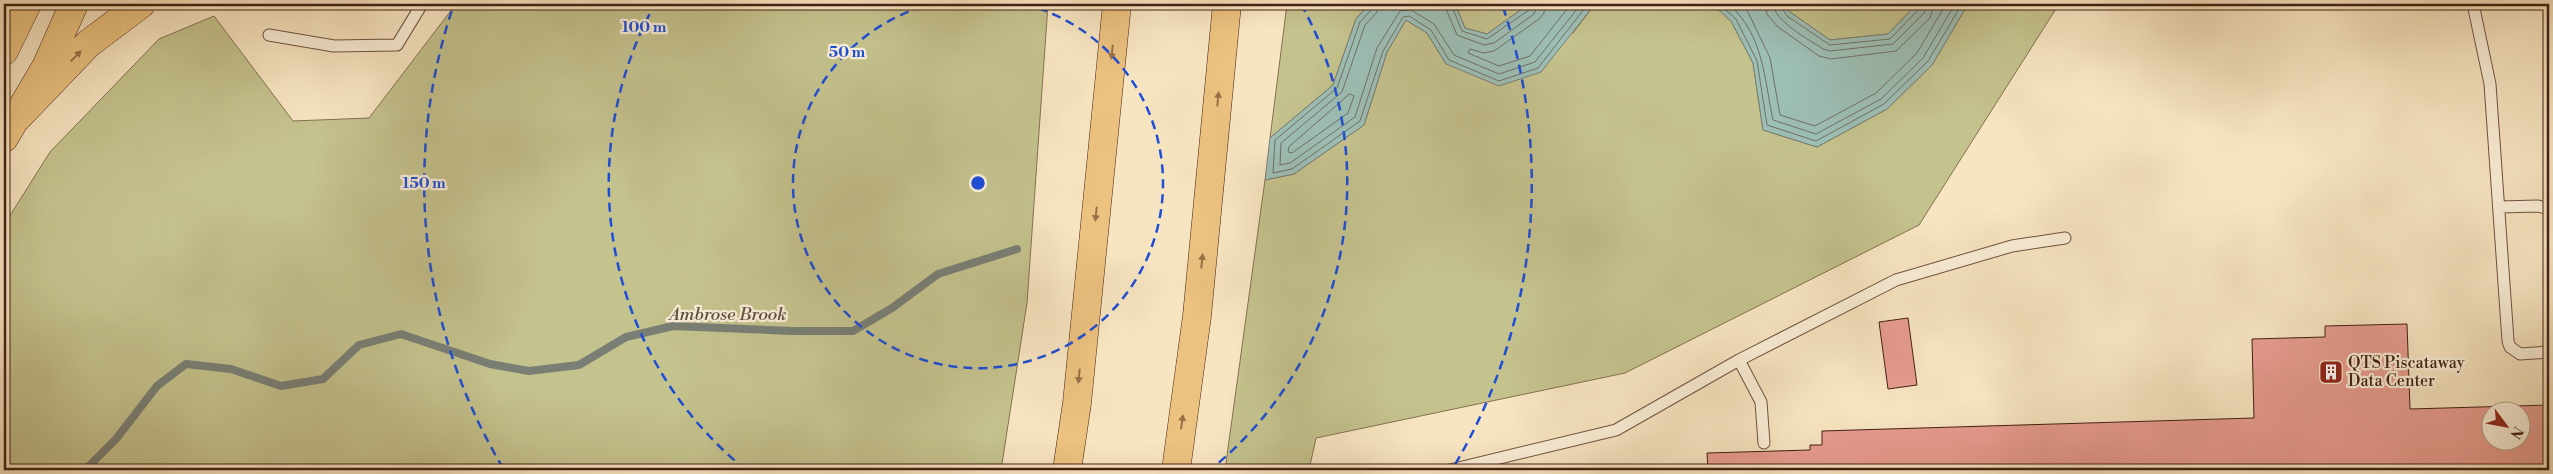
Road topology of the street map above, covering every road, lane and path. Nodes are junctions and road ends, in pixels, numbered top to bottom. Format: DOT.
graph roads {
  1 [pos="27,4"];
  2 [pos="74,4"];
  3 [pos="141,4"];
  4 [pos="422,4"];
  5 [pos="1117,4"];
  6 [pos="1227,4"];
  7 [pos="2473,4"];
  8 [pos="269,35"];
  9 [pos="4,51"];
  10 [pos="11,128"];
  11 [pos="2500,208"];
  12 [pos="2549,209"];
  13 [pos="2065,238"];
  14 [pos="2549,352"];
  15 [pos="1739,360"];
  16 [pos="1764,443"];
  17 [pos="1067,470"];
  18 [pos="1176,470"];
  19 [pos="1450,470"];
  1 -- 9 [label="highway"];
  2 -- 10 [label="highway"];
  10 -- 3 [label="highway, one-way"];
  4 -- 8 [label="lane"];
  5 -- 17 [label="highway, one-way"];
  18 -- 6 [label="highway, one-way"];
  7 -- 11 [label="lane"];
  11 -- 12 [label="lane"];
  11 -- 14 [label="lane"];
  13 -- 15 [label="lane"];
  15 -- 16 [label="lane"];
  15 -- 19 [label="lane"];
}
